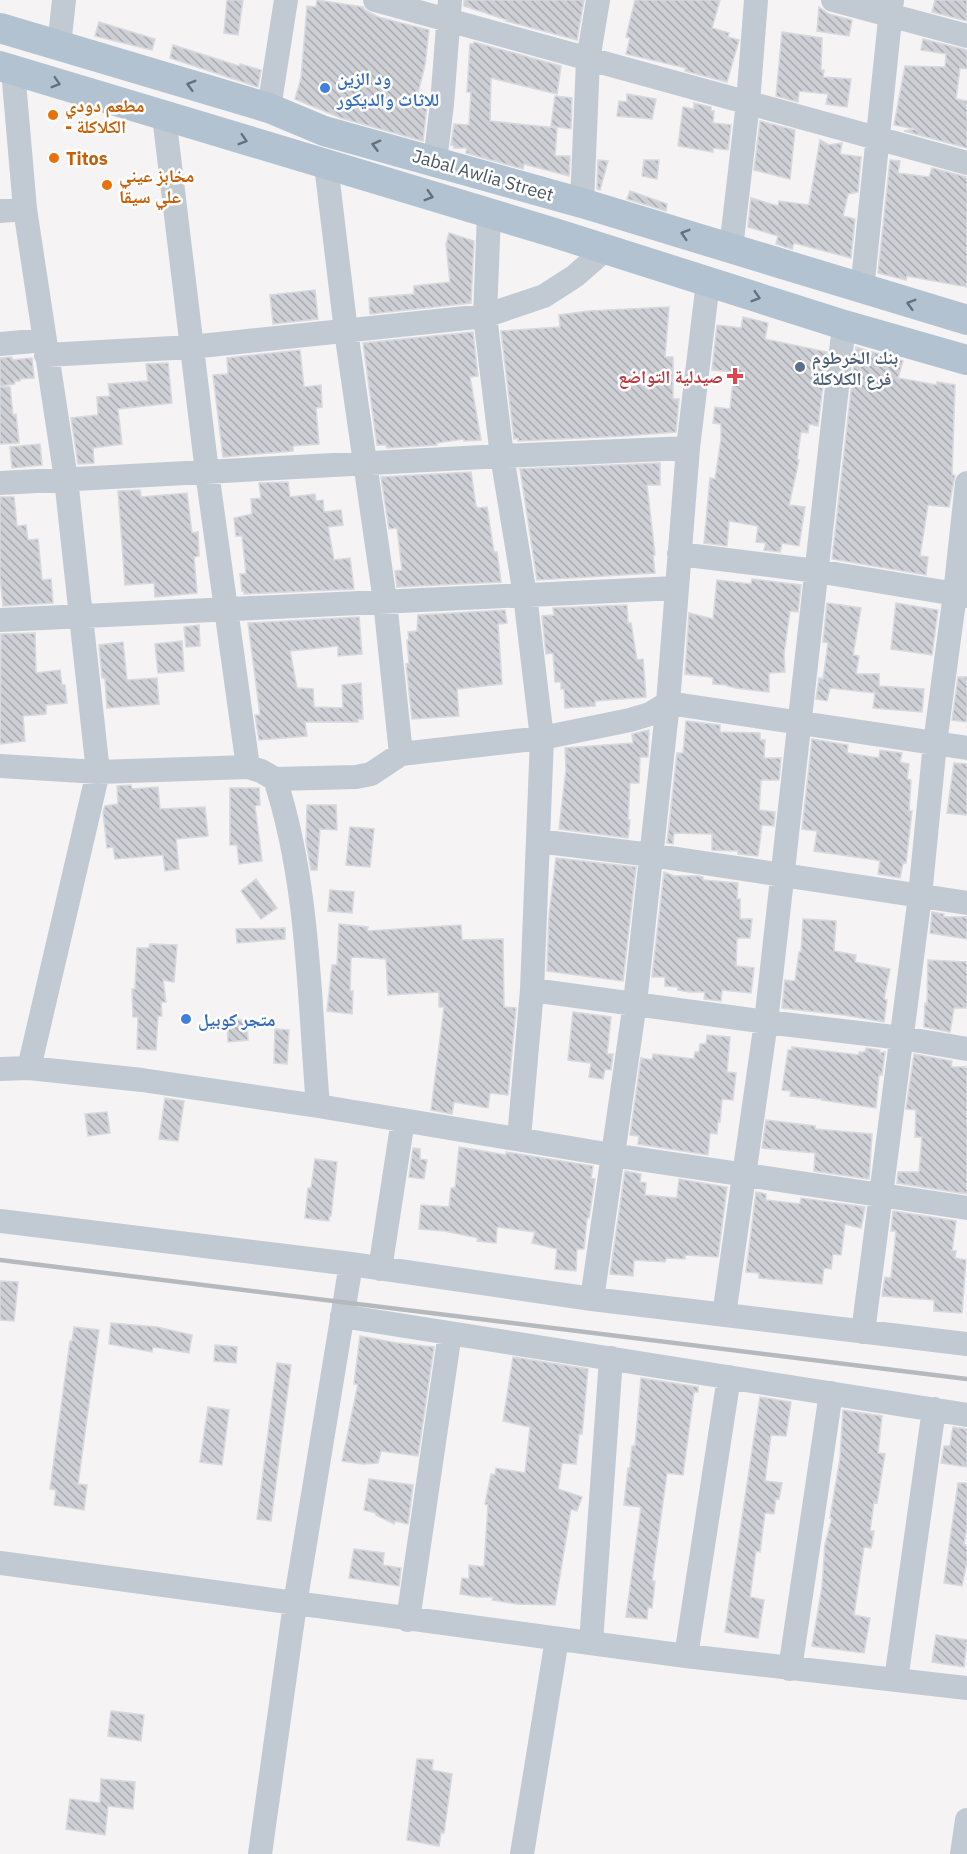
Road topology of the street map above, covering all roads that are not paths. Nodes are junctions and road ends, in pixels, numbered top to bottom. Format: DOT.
graph roads {
  1 [pos="64,0"];
  2 [pos="286,0"];
  3 [pos="375,0"];
  4 [pos="598,0"];
  5 [pos="756,0"];
  6 [pos="833,0"];
  7 [pos="891,8"];
  8 [pos="448,10"];
  9 [pos="0,28"];
  10 [pos="967,36"];
  11 [pos="58,46"];
  12 [pos="588,60"];
  13 [pos="7,68"];
  14 [pos="748,104"];
  15 [pos="269,108"];
  16 [pos="164,116"];
  17 [pos="879,140"];
  18 [pos="435,161"];
  19 [pos="967,163"];
  20 [pos="326,165"];
  21 [pos="582,203"];
  22 [pos="25,209"];
  23 [pos="0,211"];
  24 [pos="489,214"];
  25 [pos="731,248"];
  26 [pos="606,249"];
  27 [pos="708,282"];
  28 [pos="862,290"];
  29 [pos="485,316"];
  30 [pos="967,320"];
  31 [pos="844,325"];
  32 [pos="346,331"];
  33 [pos="0,344"];
  34 [pos="191,346"];
  35 [pos="45,348"];
  36 [pos="967,360"];
  37 [pos="687,448"];
  38 [pos="502,456"];
  39 [pos="364,464"];
  40 [pos="207,472"];
  41 [pos="66,479"];
  42 [pos="0,483"];
  43 [pos="967,483"];
  44 [pos="679,554"];
  45 [pos="818,572"];
  46 [pos="676,588"];
  47 [pos="525,595"];
  48 [pos="961,595"];
  49 [pos="385,601"];
  50 [pos="227,609"];
  51 [pos="82,616"];
  52 [pos="0,620"];
  53 [pos="668,703"];
  54 [pos="798,723"];
  55 [pos="542,738"];
  56 [pos="935,743"];
  57 [pos="967,748"];
  58 [pos="401,754"];
  59 [pos="0,766"];
  60 [pos="248,767"];
  61 [pos="98,772"];
  62 [pos="275,779"];
  63 [pos="538,841"];
  64 [pos="651,855"];
  65 [pos="783,875"];
  66 [pos="920,896"];
  67 [pos="967,903"];
  68 [pos="532,990"];
  69 [pos="635,1003"];
  70 [pos="766,1022"];
  71 [pos="902,1038"];
  72 [pos="967,1049"];
  73 [pos="29,1068"];
  74 [pos="0,1069"];
  75 [pos="318,1106"];
  76 [pos="403,1120"];
  77 [pos="519,1138"];
  78 [pos="612,1155"];
  79 [pos="745,1175"];
  80 [pos="883,1194"];
  81 [pos="967,1208"];
  82 [pos="0,1221"];
  83 [pos="351,1264"];
  84 [pos="380,1269"];
  85 [pos="592,1299"];
  86 [pos="724,1315"];
  87 [pos="342,1316"];
  88 [pos="863,1332"];
  89 [pos="450,1333"];
  90 [pos="967,1344"];
  91 [pos="612,1358"];
  92 [pos="729,1377"];
  93 [pos="831,1392"];
  94 [pos="934,1409"];
  95 [pos="967,1415"];
  96 [pos="0,1563"];
  97 [pos="295,1604"];
  98 [pos="408,1620"];
  99 [pos="557,1638"];
  100 [pos="591,1643"];
  101 [pos="686,1656"];
  102 [pos="790,1669"];
  103 [pos="896,1680"];
  104 [pos="967,1688"];
  105 [pos="967,1820"];
  106 [pos="260,1854"];
  107 [pos="522,1854"];
  108 [pos="962,1854"];
  1 -- 11 [label="street"];
  2 -- 15 [label="street"];
  3 -- 8 [label="street"];
  4 -- 12 [label="street"];
  5 -- 14 [label="street"];
  6 -- 7 [label="street"];
  7 -- 10 [label="street"];
  7 -- 17 [label="street"];
  8 -- 12 [label="street"];
  8 -- 18 [label="street"];
  9 -- 11 [label="main road, Jabal Awlia Street"];
  15 -- 11 [label="main road, Jabal Awlia Street, one-way"];
  12 -- 14 [label="street"];
  12 -- 21 [label="street"];
  13 -- 16 [label="main road, Jabal Awlia Street, one-way"];
  13 -- 22 [label="street"];
  14 -- 17 [label="street"];
  14 -- 25 [label="street"];
  18 -- 15 [label="main road, Jabal Awlia Street, one-way"];
  16 -- 20 [label="main road, Jabal Awlia Street, one-way"];
  16 -- 34 [label="street"];
  17 -- 19 [label="street"];
  17 -- 28 [label="street"];
  18 -- 21 [label="main road, Jabal Awlia Street"];
  20 -- 24 [label="main road, Jabal Awlia Street, one-way"];
  20 -- 32 [label="street"];
  25 -- 21 [label="main road, Jabal Awlia Street, one-way"];
  22 -- 23 [label="street"];
  22 -- 35 [label="street"];
  24 -- 26 [label="main road, Jabal Awlia Street"];
  24 -- 29 [label="street"];
  25 -- 28 [label="main road, Jabal Awlia Street"];
  26 -- 27 [label="main road, Jabal Awlia Street"];
  26 -- 29 [label="street"];
  27 -- 31 [label="main road, Jabal Awlia Street, one-way"];
  27 -- 37 [label="street"];
  30 -- 28 [label="main road, Jabal Awlia Street, one-way"];
  29 -- 32 [label="street"];
  29 -- 38 [label="street"];
  31 -- 36 [label="main road, Jabal Awlia Street"];
  31 -- 45 [label="street"];
  32 -- 34 [label="street"];
  32 -- 39 [label="street"];
  33 -- 35 [label="street"];
  34 -- 35 [label="street"];
  34 -- 40 [label="street"];
  35 -- 41 [label="street"];
  37 -- 38 [label="street"];
  37 -- 44 [label="street"];
  38 -- 39 [label="street"];
  38 -- 47 [label="street"];
  39 -- 40 [label="street"];
  39 -- 49 [label="street"];
  40 -- 41 [label="street"];
  40 -- 50 [label="street"];
  41 -- 42 [label="street"];
  41 -- 51 [label="street"];
  43 -- 48 [label="street"];
  44 -- 45 [label="street"];
  44 -- 46 [label="street"];
  45 -- 48 [label="street"];
  45 -- 54 [label="street"];
  46 -- 47 [label="street"];
  46 -- 53 [label="street"];
  47 -- 49 [label="street"];
  47 -- 55 [label="street"];
  48 -- 56 [label="street"];
  49 -- 50 [label="street"];
  49 -- 58 [label="street"];
  50 -- 51 [label="street"];
  50 -- 60 [label="street"];
  51 -- 52 [label="street"];
  51 -- 61 [label="street"];
  53 -- 54 [label="street"];
  53 -- 55 [label="street"];
  53 -- 64 [label="street"];
  54 -- 56 [label="street"];
  54 -- 65 [label="street"];
  55 -- 58 [label="street"];
  55 -- 63 [label="street"];
  56 -- 57 [label="street"];
  56 -- 66 [label="street"];
  58 -- 62 [label="street"];
  59 -- 61 [label="street"];
  60 -- 61 [label="street"];
  60 -- 62 [label="street"];
  61 -- 73 [label="street"];
  62 -- 75 [label="street"];
  63 -- 64 [label="street"];
  63 -- 68 [label="street"];
  64 -- 65 [label="street"];
  64 -- 69 [label="street"];
  65 -- 66 [label="street"];
  65 -- 70 [label="street"];
  66 -- 67 [label="street"];
  66 -- 71 [label="street"];
  68 -- 69 [label="street"];
  68 -- 77 [label="street"];
  69 -- 70 [label="street"];
  69 -- 78 [label="street"];
  70 -- 71 [label="street"];
  70 -- 79 [label="street"];
  71 -- 72 [label="street"];
  71 -- 80 [label="street"];
  73 -- 74 [label="street"];
  73 -- 75 [label="street"];
  75 -- 76 [label="street"];
  76 -- 77 [label="street"];
  76 -- 84 [label="street"];
  77 -- 78 [label="street"];
  78 -- 79 [label="street"];
  78 -- 85 [label="street"];
  79 -- 80 [label="street"];
  79 -- 86 [label="street"];
  80 -- 81 [label="street"];
  80 -- 88 [label="street"];
  82 -- 83 [label="street"];
  83 -- 84 [label="street"];
  83 -- 87 [label="street"];
  84 -- 85 [label="street"];
  85 -- 86 [label="street"];
  86 -- 88 [label="street"];
  87 -- 89 [label="street"];
  87 -- 97 [label="street"];
  88 -- 90 [label="street"];
  89 -- 91 [label="street"];
  89 -- 98 [label="street"];
  91 -- 92 [label="street"];
  91 -- 100 [label="street"];
  92 -- 93 [label="street"];
  92 -- 101 [label="street"];
  93 -- 94 [label="street"];
  93 -- 102 [label="street"];
  94 -- 95 [label="street"];
  94 -- 103 [label="street"];
  96 -- 97 [label="street"];
  97 -- 98 [label="street"];
  97 -- 106 [label="street"];
  98 -- 99 [label="street"];
  99 -- 100 [label="street"];
  99 -- 107 [label="street"];
  100 -- 101 [label="street"];
  101 -- 102 [label="street"];
  102 -- 103 [label="street"];
  103 -- 104 [label="street"];
  105 -- 108 [label="street"];
}
